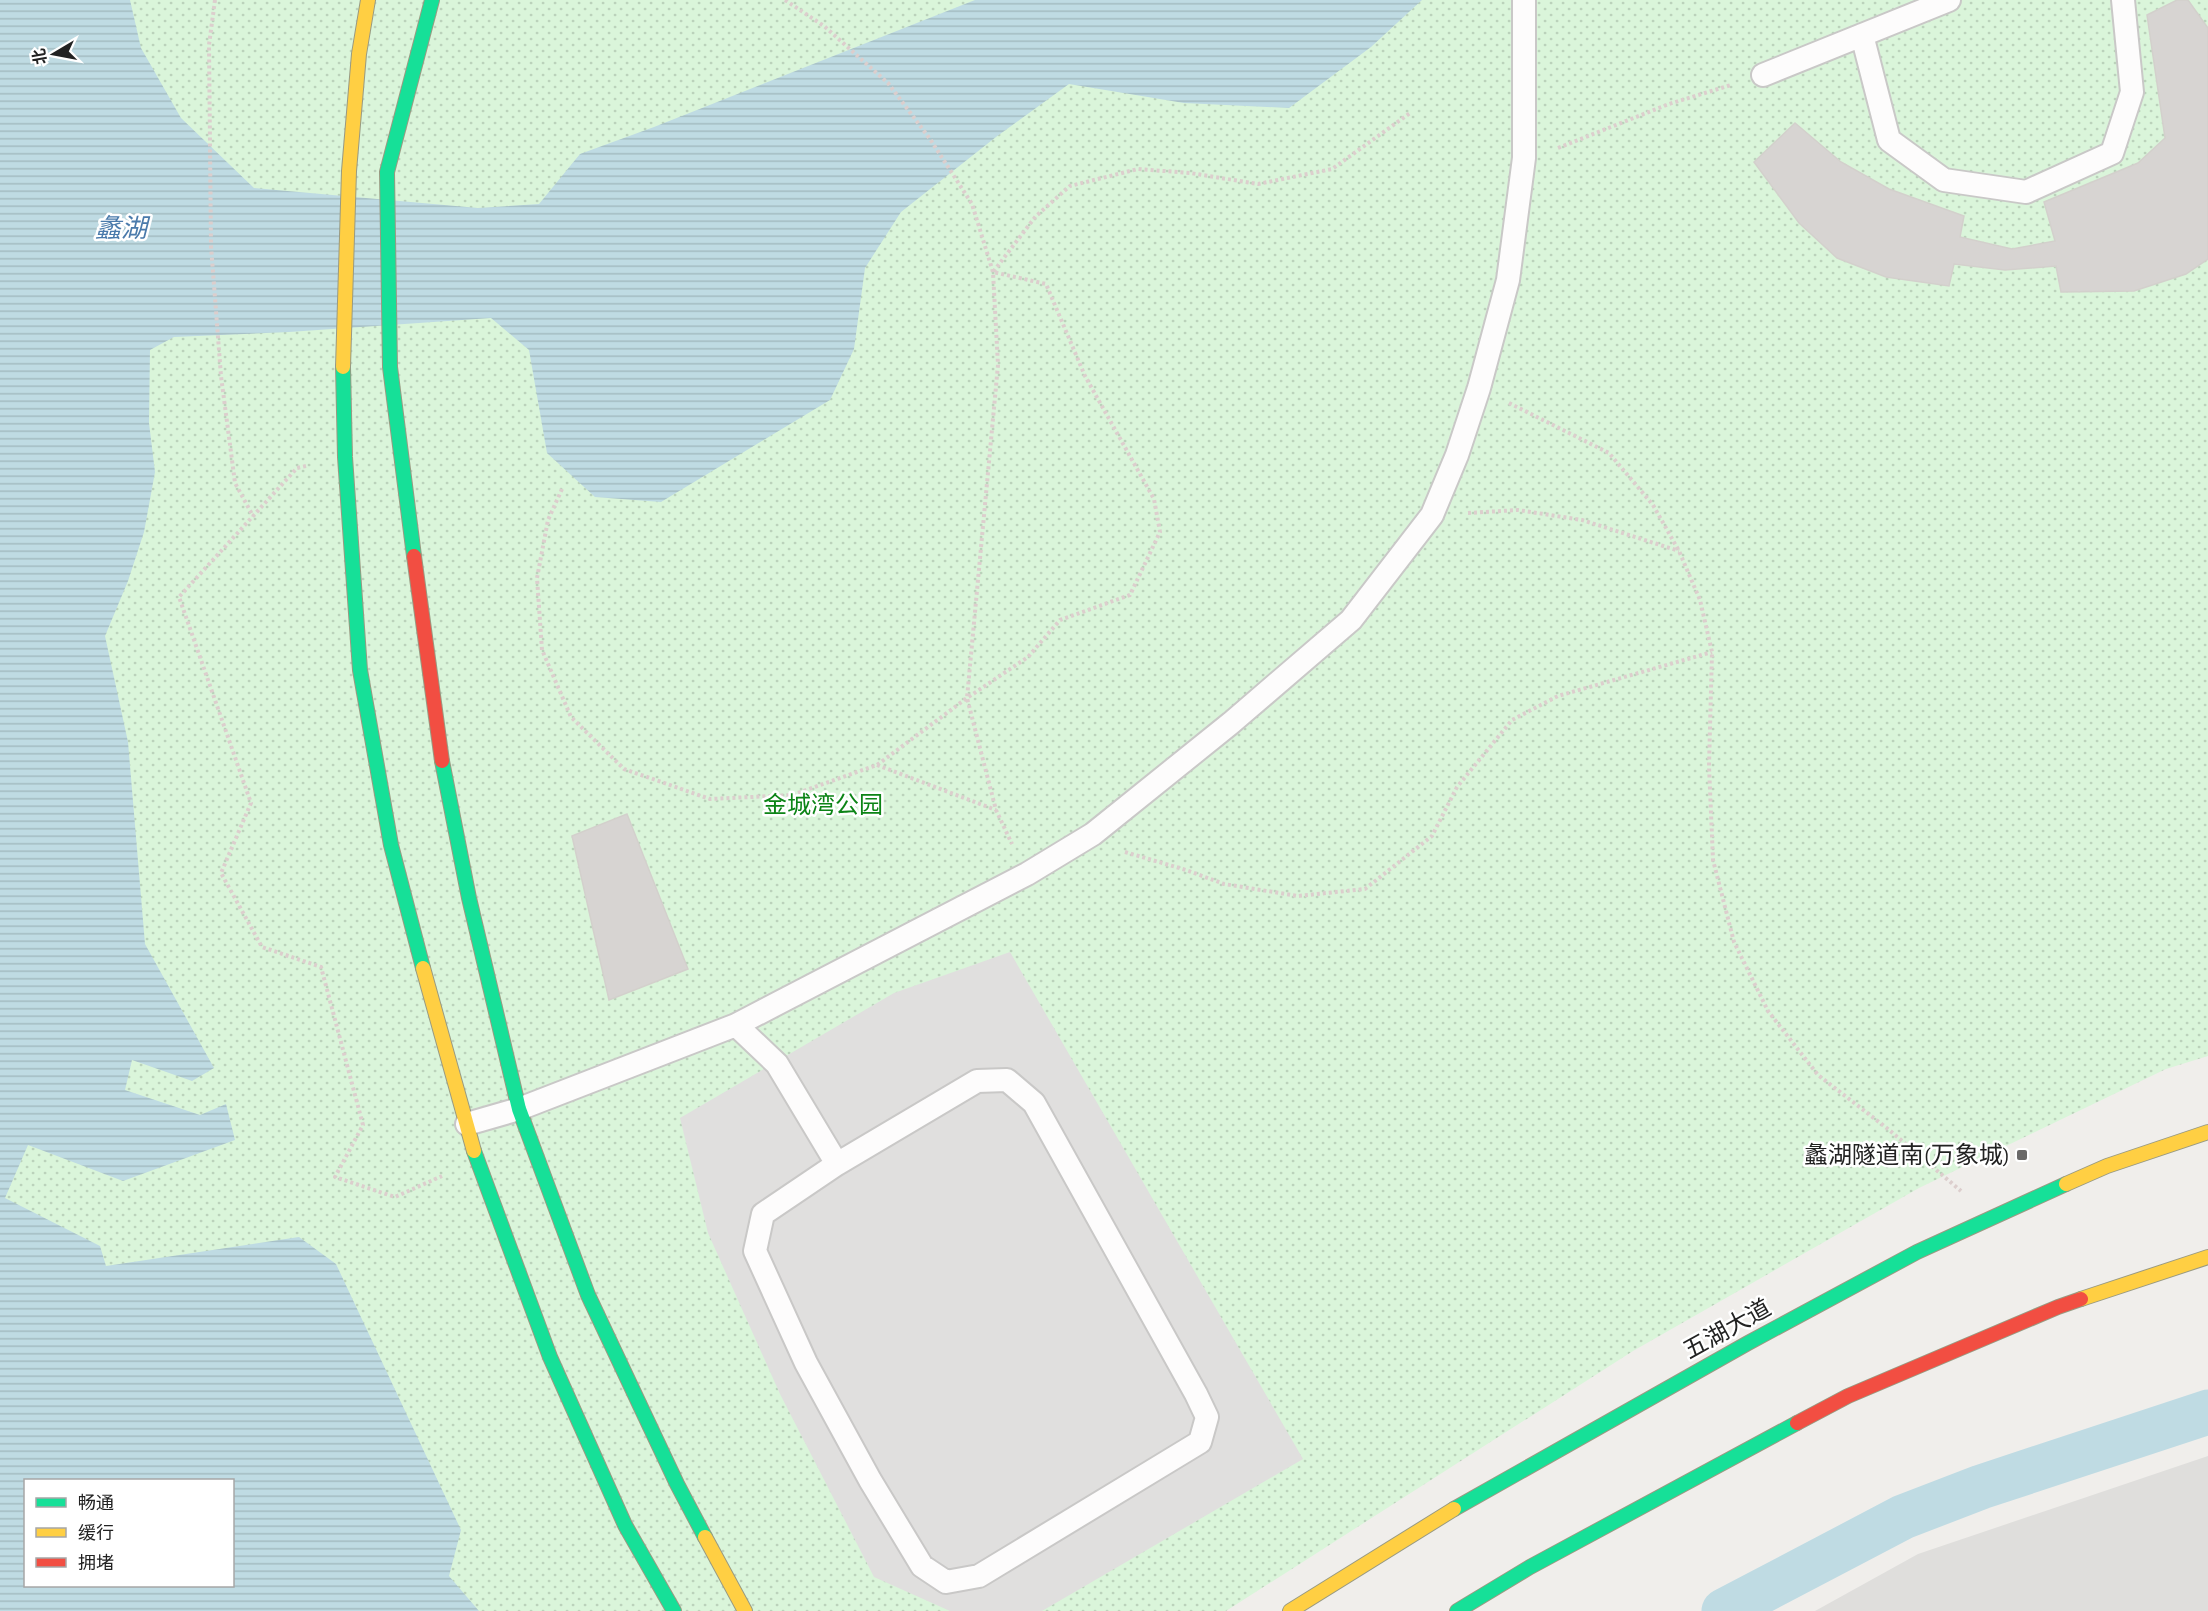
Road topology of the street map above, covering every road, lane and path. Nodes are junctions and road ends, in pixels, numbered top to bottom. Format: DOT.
graph roads {
  1 [pos="215,0"];
  2 [pos="368,0"];
  3 [pos="432,0"];
  4 [pos="785,0"];
  5 [pos="1949,0"];
  6 [pos="2123,0"];
  7 [pos="1524,10"];
  8 [pos="1862,35"];
  9 [pos="1763,75"];
  10 [pos="1410,113"];
  11 [pos="1524,158"];
  12 [pos="993,272"];
  13 [pos="1479,388"];
  14 [pos="345,457"];
  15 [pos="562,489"];
  16 [pos="1432,515"];
  17 [pos="253,516"];
  18 [pos="1679,551"];
  19 [pos="1712,652"];
  20 [pos="967,698"];
  21 [pos="877,765"];
  22 [pos="996,810"];
  23 [pos="1093,834"];
  24 [pos="1027,874"];
  25 [pos="736,1024"];
  26 [pos="519,1109"];
  27 [pos="467,1124"];
  28 [pos="2208,1132"];
  29 [pos="477,1160"];
  30 [pos="837,1164"];
  31 [pos="1993,1218"];
  32 [pos="2208,1257"];
  33 [pos="674,1611"];
  34 [pos="746,1611"];
  35 [pos="1290,1611"];
  36 [pos="1457,1611"];
  1 -- 17 [label="path"];
  2 -- 14 [label="main road"];
  3 -- 26 [label="main road"];
  4 -- 12 [label="path"];
  5 -- 8 [label="lane"];
  6 -- 8 [label="lane"];
  7 -- 11 [label="lane"];
  8 -- 9 [label="lane"];
  9 -- 11 [label="path"];
  10 -- 12 [label="path"];
  11 -- 13 [label="lane"];
  12 -- 20 [label="path"];
  12 -- 20 [label="path"];
  13 -- 16 [label="lane"];
  13 -- 18 [label="path"];
  14 -- 17 [label="path"];
  14 -- 27 [label="main road"];
  15 -- 21 [label="path"];
  16 -- 18 [label="path"];
  16 -- 23 [label="lane"];
  17 -- 29 [label="path"];
  18 -- 19 [label="path"];
  19 -- 23 [label="path"];
  19 -- 31 [label="path"];
  20 -- 21 [label="path"];
  20 -- 22 [label="path"];
  21 -- 22 [label="path"];
  22 -- 24 [label="path"];
  23 -- 24 [label="lane"];
  24 -- 25 [label="lane"];
  25 -- 26 [label="lane"];
  25 -- 30 [label="lane"];
  26 -- 27 [label="lane"];
  26 -- 34 [label="main road"];
  27 -- 29 [label="main road"];
  28 -- 31 [label="main road, 五湖大道"];
  29 -- 33 [label="main road"];
  30 -- 30 [label="lane"];
  31 -- 35 [label="main road, 五湖大道"];
  32 -- 36 [label="main road"];
}
